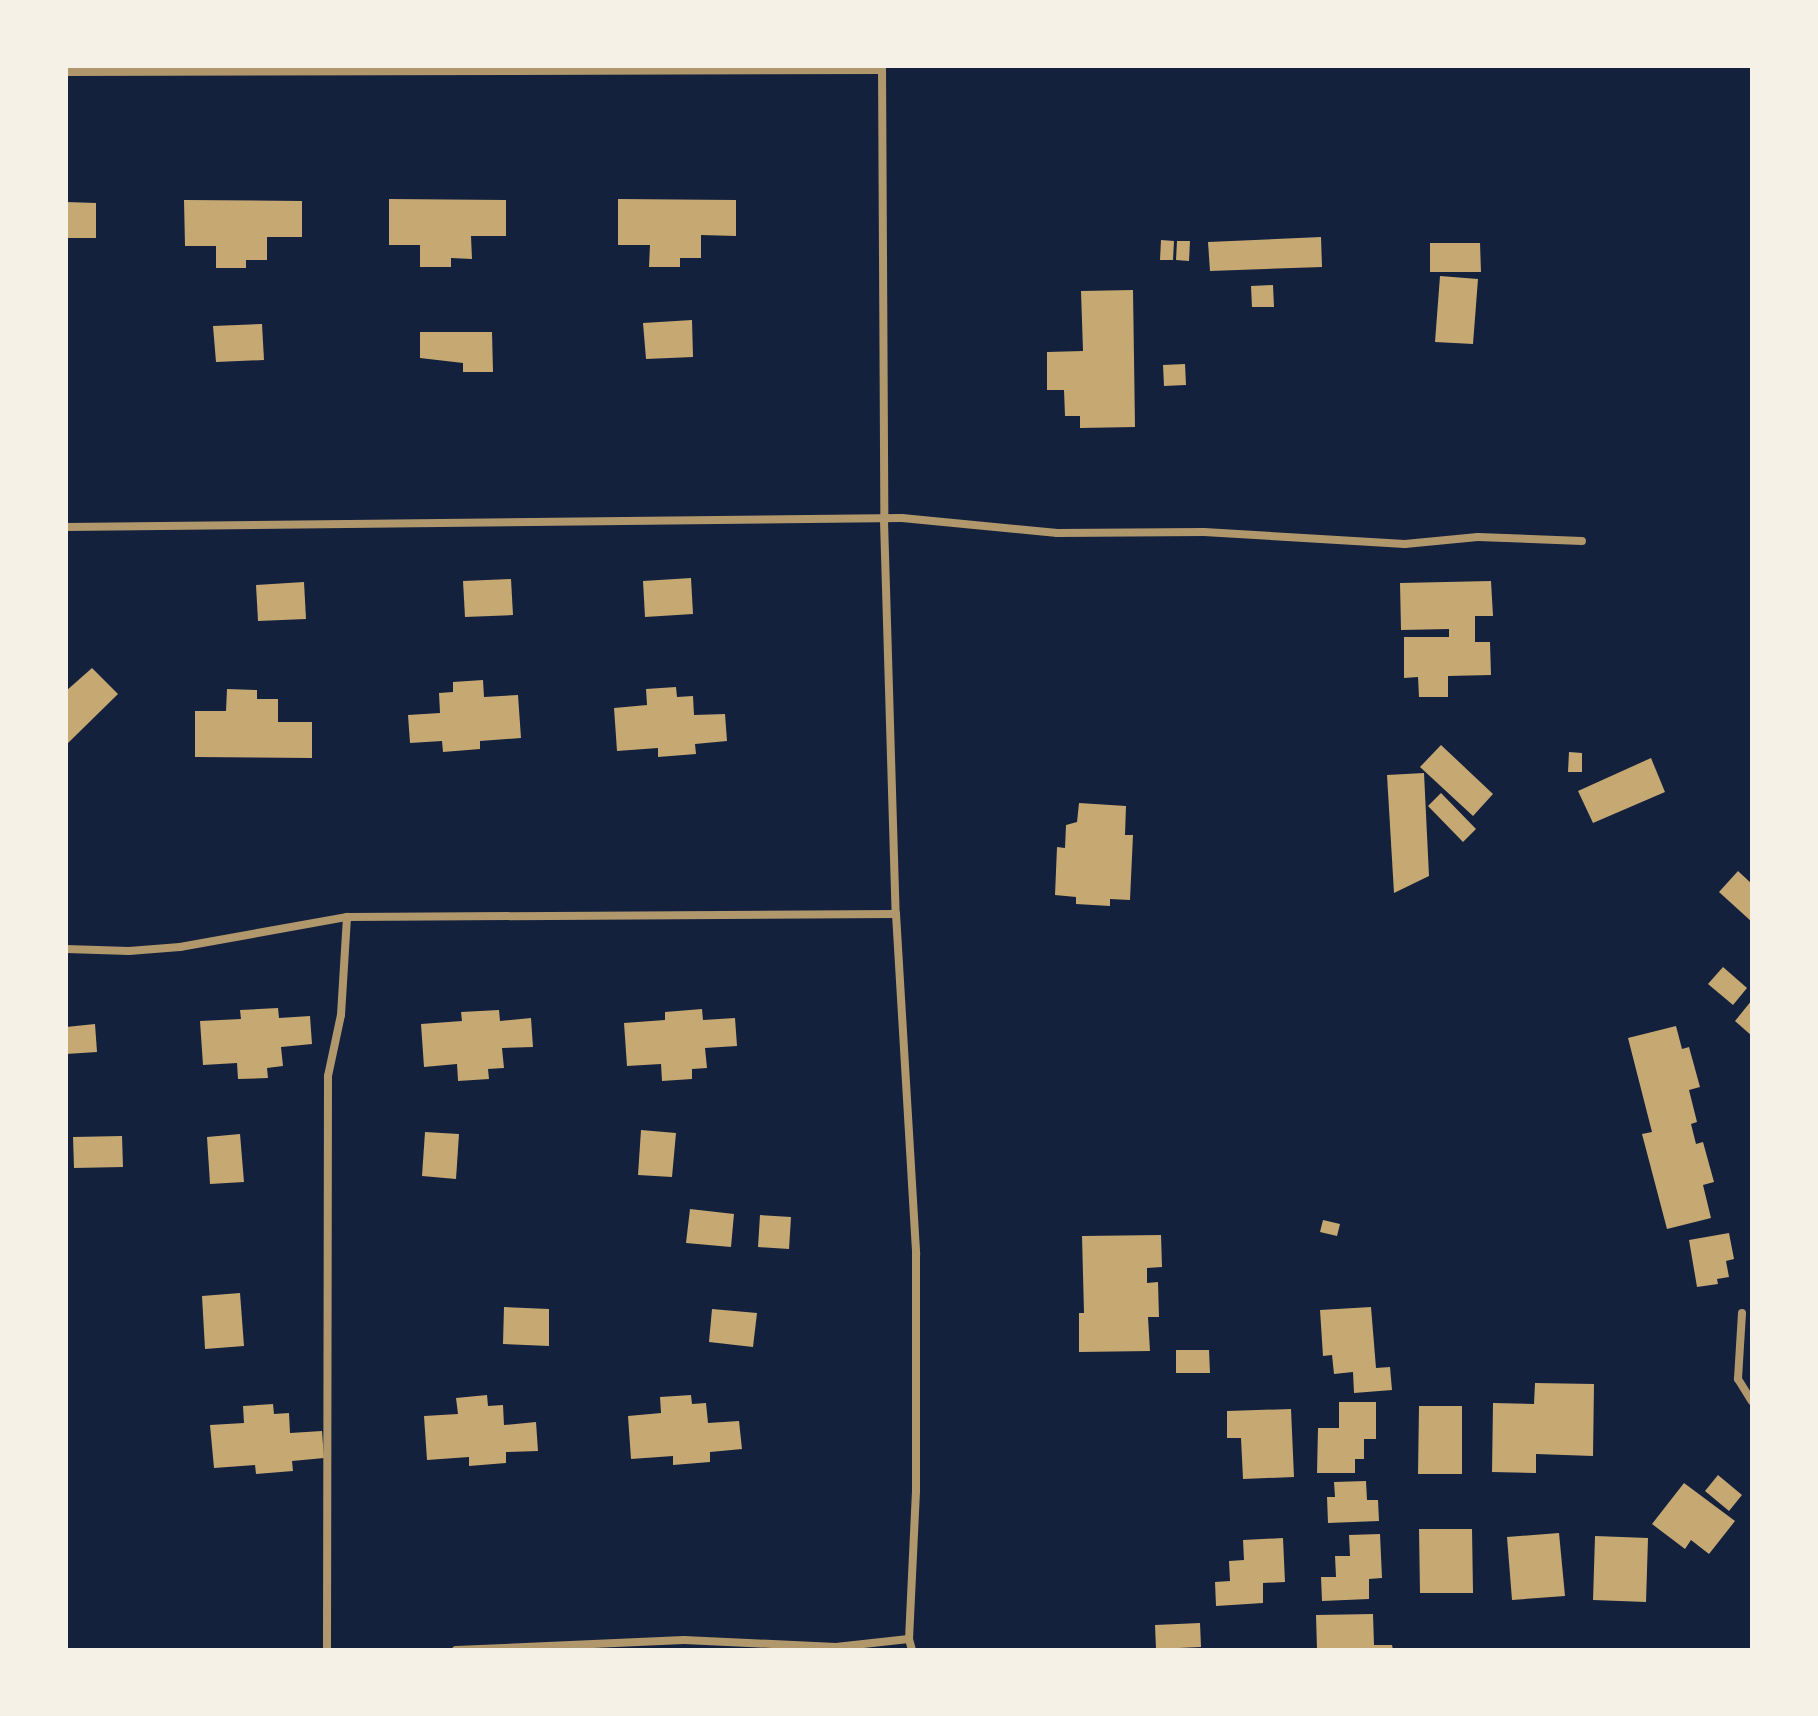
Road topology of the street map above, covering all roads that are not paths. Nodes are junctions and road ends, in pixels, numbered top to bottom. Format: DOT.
graph roads {
  1 [pos="882,68"];
  2 [pos="66,72"];
  3 [pos="884,521"];
  4 [pos="66,527"];
  5 [pos="1582,541"];
  6 [pos="896,914"];
  7 [pos="347,917"];
  8 [pos="66,949"];
  9 [pos="1742,1313"];
  10 [pos="1752,1401"];
  11 [pos="909,1639"];
  12 [pos="327,1650"];
  13 [pos="456,1650"];
  14 [pos="912,1650"];
  1 -- 2 [label="street"];
  1 -- 3 [label="street"];
  3 -- 4 [label="street"];
  3 -- 5 [label="street"];
  3 -- 6 [label="street"];
  6 -- 7 [label="street"];
  6 -- 11 [label="street"];
  7 -- 8 [label="street"];
  7 -- 12 [label="street"];
  9 -- 10 [label="street"];
  11 -- 13 [label="street"];
  11 -- 14 [label="street"];
}
